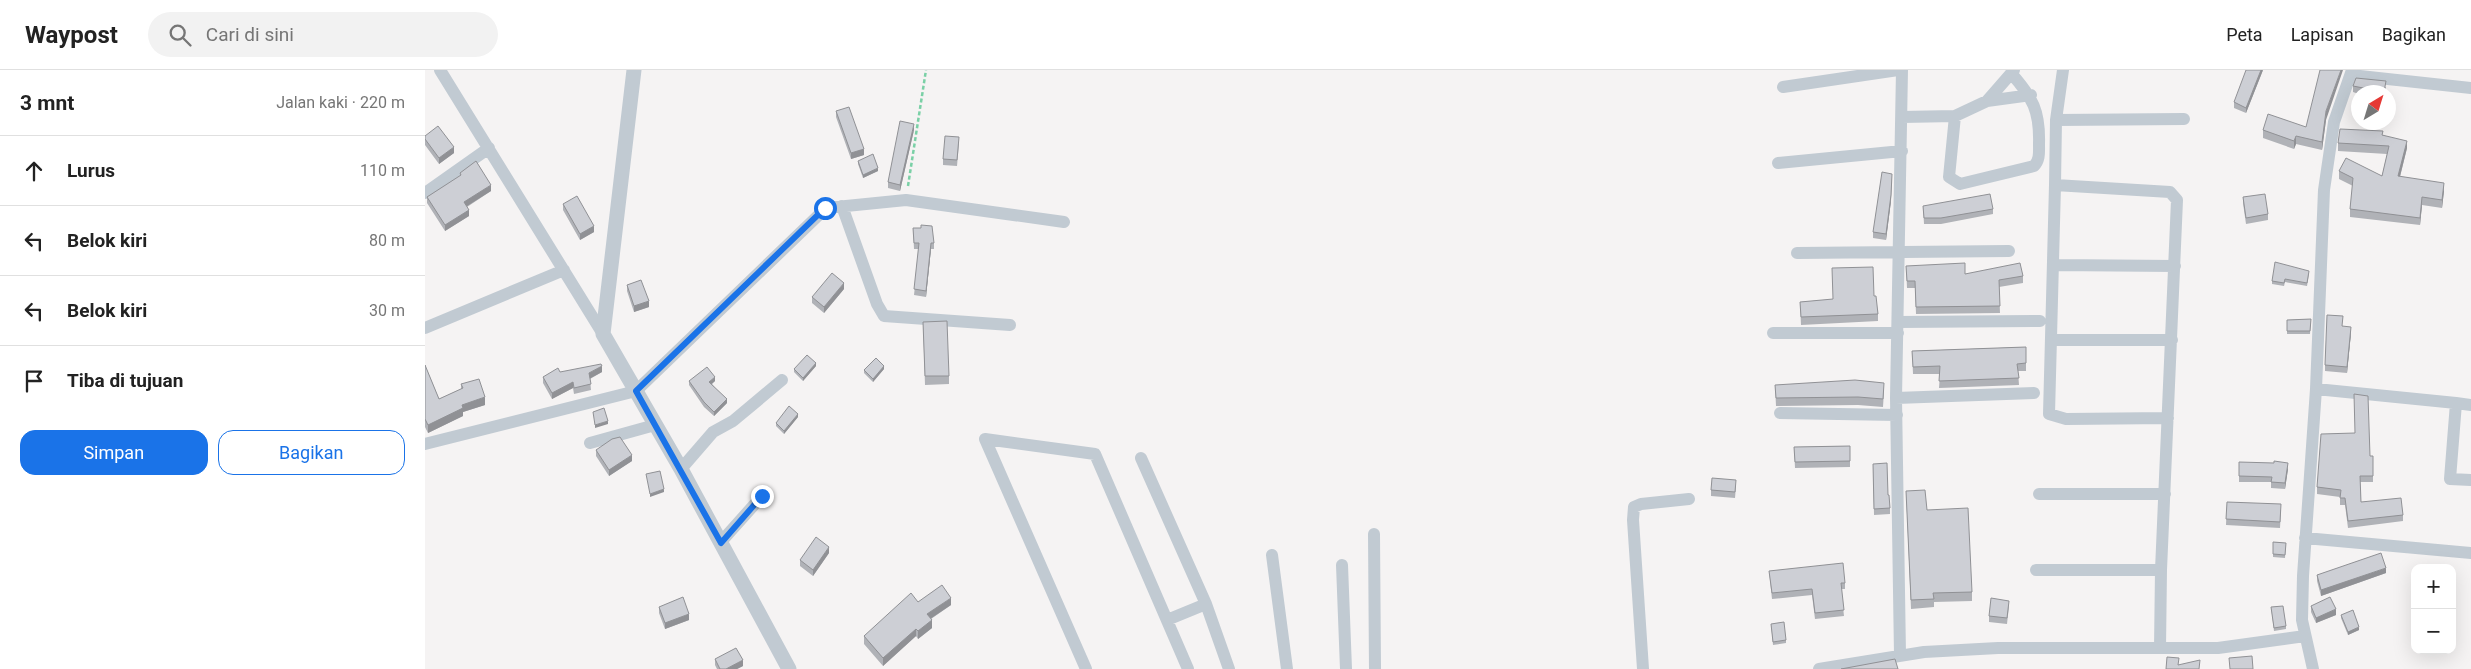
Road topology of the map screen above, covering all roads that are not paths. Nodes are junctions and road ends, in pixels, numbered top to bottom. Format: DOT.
graph roads {
  1 [pos="440,70"];
  2 [pos="634,70"];
  3 [pos="1900,70"];
  4 [pos="2063,70"];
  5 [pos="2013,72"];
  6 [pos="2351,72"];
  7 [pos="1783,87"];
  8 [pos="2471,88"];
  9 [pos="2031,95"];
  10 [pos="1987,101"];
  11 [pos="1955,116"];
  12 [pos="1902,117"];
  13 [pos="2184,119"];
  14 [pos="2056,120"];
  15 [pos="489,148"];
  16 [pos="1902,151"];
  17 [pos="1778,163"];
  18 [pos="2055,185"];
  19 [pos="425,193"];
  20 [pos="842,206"];
  21 [pos="1063,222"];
  22 [pos="2009,251"];
  23 [pos="1899,253"];
  24 [pos="1797,254"];
  25 [pos="2053,265"];
  26 [pos="2175,266"];
  27 [pos="564,270"];
  28 [pos="2040,321"];
  29 [pos="1009,325"];
  30 [pos="425,328"];
  31 [pos="1898,328"];
  32 [pos="1773,333"];
  33 [pos="603,334"];
  34 [pos="2051,340"];
  35 [pos="2172,340"];
  36 [pos="782,380"];
  37 [pos="2316,389"];
  38 [pos="636,391"];
  39 [pos="2034,393"];
  40 [pos="1897,398"];
  41 [pos="2456,403"];
  42 [pos="2471,405"];
  43 [pos="1780,413"];
  44 [pos="1897,414"];
  45 [pos="2168,418"];
  46 [pos="655,425"];
  47 [pos="590,443"];
  48 [pos="425,444"];
  49 [pos="1141,458"];
  50 [pos="681,469"];
  51 [pos="2471,480"];
  52 [pos="2039,494"];
  53 [pos="2165,494"];
  54 [pos="762,496"];
  55 [pos="1689,499"];
  56 [pos="1374,534"];
  57 [pos="2305,538"];
  58 [pos="721,543"];
  59 [pos="2471,554"];
  60 [pos="1272,555"];
  61 [pos="1343,565"];
  62 [pos="2037,570"];
  63 [pos="2161,570"];
  64 [pos="1206,604"];
  65 [pos="1167,620"];
  66 [pos="2305,636"];
  67 [pos="2160,648"];
  68 [pos="1900,655"];
  69 [pos="789,669"];
  70 [pos="1086,669"];
  71 [pos="1188,669"];
  72 [pos="1229,669"];
  73 [pos="1287,669"];
  74 [pos="1346,669"];
  75 [pos="1375,669"];
  76 [pos="1643,669"];
  77 [pos="1819,669"];
  78 [pos="2313,669"];
  1 -- 15 [label="street"];
  2 -- 33 [label="street"];
  3 -- 7 [label="street"];
  3 -- 12 [label="street"];
  4 -- 14 [label="street"];
  5 -- 9 [label="street"];
  5 -- 10 [label="street"];
  6 -- 8 [label="street"];
  6 -- 37 [label="street"];
  9 -- 10 [label="street"];
  9 -- 11 [label="street"];
  10 -- 11 [label="street"];
  11 -- 12 [label="street"];
  12 -- 16 [label="street"];
  13 -- 14 [label="street"];
  14 -- 18 [label="street"];
  15 -- 19 [label="street"];
  15 -- 27 [label="street"];
  16 -- 17 [label="street"];
  16 -- 23 [label="street"];
  18 -- 25 [label="street"];
  18 -- 26 [label="street"];
  20 -- 21 [label="street"];
  20 -- 29 [label="street"];
  20 -- 38 [label="street"];
  22 -- 23 [label="street"];
  23 -- 24 [label="street"];
  23 -- 31 [label="street"];
  25 -- 26 [label="street"];
  25 -- 34 [label="street"];
  26 -- 35 [label="street"];
  27 -- 30 [label="street"];
  27 -- 33 [label="street"];
  28 -- 31 [label="street"];
  31 -- 32 [label="street"];
  31 -- 40 [label="street"];
  33 -- 38 [label="street"];
  34 -- 35 [label="street"];
  34 -- 45 [label="street"];
  35 -- 45 [label="street"];
  36 -- 50 [label="street"];
  37 -- 41 [label="street"];
  37 -- 57 [label="street"];
  38 -- 46 [label="street"];
  38 -- 48 [label="street"];
  39 -- 40 [label="street"];
  40 -- 44 [label="street"];
  41 -- 42 [label="street"];
  41 -- 51 [label="street"];
  43 -- 44 [label="street"];
  44 -- 68 [label="street"];
  45 -- 53 [label="street"];
  46 -- 47 [label="street"];
  46 -- 50 [label="street"];
  49 -- 64 [label="street"];
  50 -- 58 [label="street"];
  52 -- 53 [label="street"];
  53 -- 63 [label="street"];
  54 -- 58 [label="street"];
  55 -- 76 [label="street"];
  56 -- 75 [label="street"];
  57 -- 59 [label="street"];
  57 -- 66 [label="street"];
  58 -- 69 [label="street"];
  60 -- 73 [label="street"];
  61 -- 74 [label="street"];
  62 -- 63 [label="street"];
  63 -- 67 [label="street"];
  64 -- 65 [label="street"];
  64 -- 72 [label="street"];
  65 -- 70 [label="street"];
  65 -- 71 [label="street"];
  66 -- 67 [label="street"];
  66 -- 78 [label="street"];
  67 -- 68 [label="street"];
  68 -- 77 [label="street"];
}
